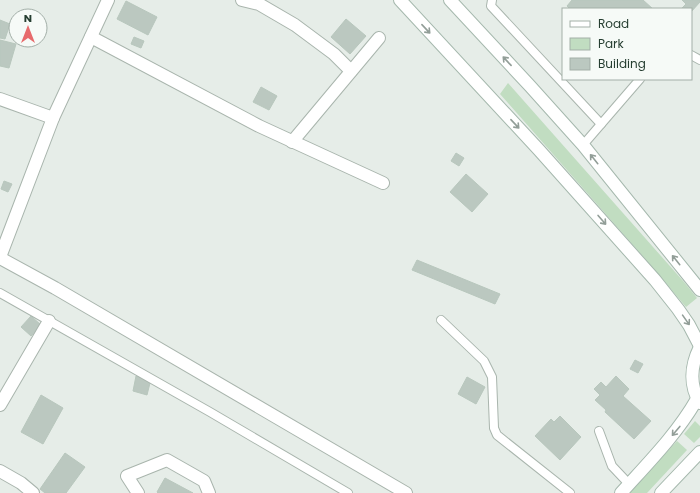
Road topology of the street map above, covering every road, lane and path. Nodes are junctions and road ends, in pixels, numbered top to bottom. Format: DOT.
graph roads {
  1 [pos="108,0"];
  2 [pos="242,0"];
  3 [pos="400,0"];
  4 [pos="450,0"];
  5 [pos="492,0"];
  6 [pos="91,37"];
  7 [pos="379,38"];
  8 [pos="351,71"];
  9 [pos="639,80"];
  10 [pos="0,99"];
  11 [pos="53,118"];
  12 [pos="601,124"];
  13 [pos="292,142"];
  14 [pos="583,145"];
  15 [pos="383,183"];
  16 [pos="0,258"];
  17 [pos="700,290"];
  18 [pos="0,293"];
  19 [pos="441,320"];
  20 [pos="49,321"];
  21 [pos="700,346"];
  22 [pos="699,401"];
  23 [pos="0,405"];
  24 [pos="598,431"];
  25 [pos="700,452"];
  26 [pos="0,471"];
  27 [pos="629,484"];
  28 [pos="33,493"];
  29 [pos="138,493"];
  30 [pos="209,493"];
  31 [pos="348,493"];
  32 [pos="406,493"];
  33 [pos="570,493"];
  34 [pos="621,493"];
  35 [pos="661,493"];
  1 -- 6 [label="street"];
  2 -- 8 [label="street"];
  3 -- 21 [label="street, one-way"];
  14 -- 4 [label="street, one-way"];
  5 -- 12 [label="lane"];
  6 -- 11 [label="street"];
  6 -- 13 [label="street"];
  7 -- 8 [label="street"];
  8 -- 13 [label="street"];
  9 -- 12 [label="lane"];
  10 -- 11 [label="street"];
  11 -- 16 [label="street"];
  12 -- 14 [label="lane"];
  13 -- 15 [label="street"];
  17 -- 14 [label="street, one-way"];
  16 -- 32 [label="street"];
  18 -- 20 [label="lane"];
  19 -- 33 [label="lane"];
  20 -- 23 [label="street"];
  20 -- 31 [label="lane"];
  21 -- 22 [label="street"];
  22 -- 27 [label="street, one-way"];
  24 -- 27 [label="lane"];
  25 -- 35 [label="street"];
  26 -- 28 [label="street"];
  27 -- 34 [label="street"];
  29 -- 30 [label="street"];
}
